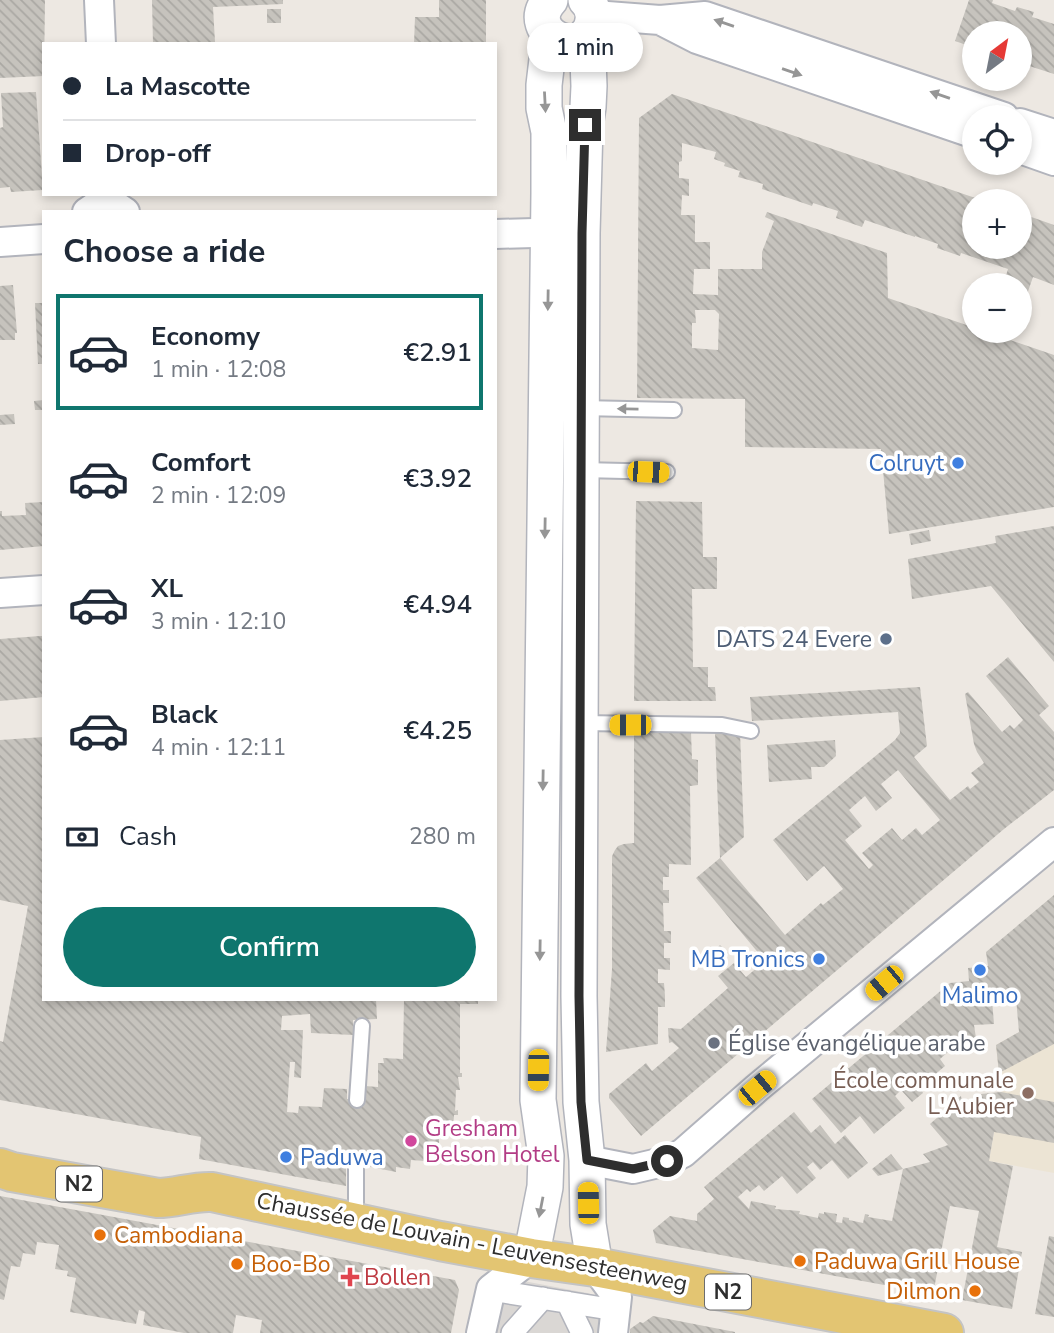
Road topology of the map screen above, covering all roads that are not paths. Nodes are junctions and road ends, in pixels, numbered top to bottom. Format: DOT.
graph roads {
  1 [pos="99,0"];
  2 [pos="550,0"];
  3 [pos="589,16"];
  4 [pos="660,20"];
  5 [pos="550,34"];
  6 [pos="101,42"];
  7 [pos="968,105"];
  8 [pos="1032,127"];
  9 [pos="962,130"];
  10 [pos="1054,134"];
  11 [pos="1032,153"];
  12 [pos="1054,161"];
  13 [pos="88,210"];
  14 [pos="123,210"];
  15 [pos="565,232"];
  16 [pos="497,234"];
  17 [pos="42,239"];
  18 [pos="0,242"];
  19 [pos="582,408"];
  20 [pos="674,410"];
  21 [pos="580,470"];
  22 [pos="667,472"];
  23 [pos="42,590"];
  24 [pos="0,593"];
  25 [pos="579,731"];
  26 [pos="751,731"];
  27 [pos="544,737"];
  28 [pos="1054,842"];
  29 [pos="362,1026"];
  30 [pos="357,1100"];
  31 [pos="546,1156"];
  32 [pos="587,1160"];
  33 [pos="356,1164"];
  34 [pos="0,1168"];
  35 [pos="356,1222"];
  36 [pos="531,1258"];
  37 [pos="595,1267"];
  38 [pos="503,1292"];
  39 [pos="543,1298"];
  40 [pos="567,1302"];
  41 [pos="608,1321"];
  42 [pos="481,1333"];
  43 [pos="512,1333"];
  44 [pos="582,1333"];
  45 [pos="943,1333"];
  1 -- 6 [label="street"];
  2 -- 5 [label="street"];
  3 -- 4 [label="street"];
  3 -- 5 [label="street"];
  3 -- 15 [label="street"];
  7 -- 4 [label="street, one-way"];
  4 -- 9 [label="street, one-way"];
  5 -- 15 [label="street, one-way"];
  8 -- 10 [label="street"];
  11 -- 12 [label="street"];
  13 -- 14 [label="street"];
  15 -- 16 [label="street"];
  15 -- 19 [label="street"];
  15 -- 27 [label="street, one-way"];
  17 -- 18 [label="street"];
  20 -- 19 [label="lane, one-way"];
  19 -- 21 [label="street"];
  21 -- 22 [label="lane"];
  21 -- 25 [label="street"];
  23 -- 24 [label="street"];
  25 -- 26 [label="lane"];
  25 -- 27 [label="street"];
  25 -- 32 [label="street"];
  27 -- 31 [label="street, one-way"];
  28 -- 32 [label="street"];
  29 -- 30 [label="lane"];
  31 -- 32 [label="street"];
  31 -- 36 [label="street, one-way"];
  32 -- 37 [label="street"];
  33 -- 35 [label="lane"];
  34 -- 35 [label="main road, Chaussée de Louvain - Leuvensesteenweg / N2"];
  35 -- 36 [label="main road, Chaussée de Louvain - Leuvensesteenweg / N2"];
  36 -- 37 [label="main road, Chaussée de Louvain - Leuvensesteenweg / N2"];
  36 -- 42 [label="street"];
  37 -- 41 [label="street"];
  37 -- 45 [label="main road, Chaussée de Louvain - Leuvensesteenweg / N2"];
  38 -- 39 [label="street"];
  39 -- 40 [label="street"];
  39 -- 43 [label="street"];
  40 -- 41 [label="street"];
  40 -- 44 [label="street"];
}
